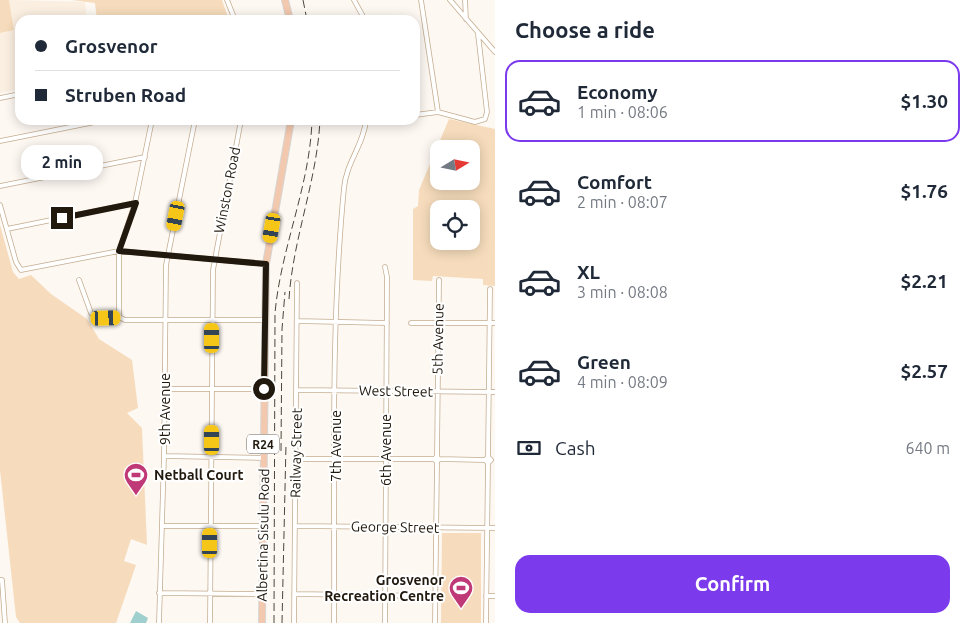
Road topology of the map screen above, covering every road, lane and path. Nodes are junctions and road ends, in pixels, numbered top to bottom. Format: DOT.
graph roads {
  1 [pos="227,0"];
  2 [pos="286,0"];
  3 [pos="354,0"];
  4 [pos="421,0"];
  5 [pos="450,0"];
  6 [pos="465,0"];
  7 [pos="233,15"];
  8 [pos="289,15"];
  9 [pos="362,15"];
  10 [pos="466,19"];
  11 [pos="478,34"];
  12 [pos="495,52"];
  13 [pos="15,95"];
  14 [pos="0,98"];
  15 [pos="438,112"];
  16 [pos="420,114"];
  17 [pos="80,125"];
  18 [pos="151,125"];
  19 [pos="194,125"];
  20 [pos="239,125"];
  21 [pos="290,125"];
  22 [pos="365,125"];
  23 [pos="0,141"];
  24 [pos="145,157"];
  25 [pos="0,186"];
  26 [pos="136,203"];
  27 [pos="0,205"];
  28 [pos="6,229"];
  29 [pos="119,251"];
  30 [pos="168,255"];
  31 [pos="214,260"];
  32 [pos="266,264"];
  33 [pos="384,268"];
  34 [pos="79,280"];
  35 [pos="439,280"];
  36 [pos="297,283"];
  37 [pos="490,289"];
  38 [pos="119,318"];
  39 [pos="165,320"];
  40 [pos="264,320"];
  41 [pos="212,321"];
  42 [pos="297,321"];
  43 [pos="336,322"];
  44 [pos="411,323"];
  45 [pos="438,323"];
  46 [pos="489,323"];
  47 [pos="495,323"];
  48 [pos="387,324"];
  49 [pos="165,389"];
  50 [pos="212,389"];
  51 [pos="264,389"];
  52 [pos="296,390"];
  53 [pos="336,390"];
  54 [pos="386,391"];
  55 [pos="438,391"];
  56 [pos="488,392"];
  57 [pos="495,392"];
  58 [pos="164,456"];
  59 [pos="211,457"];
  60 [pos="264,458"];
  61 [pos="386,459"];
  62 [pos="437,459"];
  63 [pos="296,460"];
  64 [pos="335,460"];
  65 [pos="489,460"];
  66 [pos="162,526"];
  67 [pos="211,526"];
  68 [pos="263,526"];
  69 [pos="295,526"];
  70 [pos="335,527"];
  71 [pos="385,527"];
  72 [pos="436,528"];
  73 [pos="487,528"];
  74 [pos="495,528"];
  75 [pos="0,580"];
  76 [pos="159,593"];
  77 [pos="210,594"];
  78 [pos="262,594"];
  79 [pos="294,594"];
  80 [pos="334,595"];
  81 [pos="385,596"];
  82 [pos="436,596"];
  83 [pos="486,596"];
  84 [pos="495,596"];
  85 [pos="2,604"];
  86 [pos="6,623"];
  87 [pos="159,623"];
  88 [pos="210,623"];
  89 [pos="262,623"];
  90 [pos="294,623"];
  91 [pos="334,623"];
  92 [pos="384,623"];
  93 [pos="435,623"];
  94 [pos="486,623"];
  1 -- 7 [label="street"];
  2 -- 8 [label="main road"];
  3 -- 9 [label="street"];
  4 -- 15 [label="street"];
  5 -- 10 [label="street"];
  6 -- 10 [label="street"];
  10 -- 11 [label="street"];
  11 -- 12 [label="street"];
  11 -- 15 [label="street"];
  13 -- 14 [label="street"];
  15 -- 16 [label="street"];
  17 -- 23 [label="street"];
  18 -- 24 [label="street"];
  19 -- 30 [label="street, 9th Avenue"];
  20 -- 31 [label="street, Winston Road"];
  21 -- 32 [label="main road, Albertina Sisulu Road / R24"];
  22 -- 43 [label="street, 7th Avenue"];
  24 -- 25 [label="street"];
  24 -- 26 [label="street"];
  26 -- 28 [label="street"];
  26 -- 29 [label="street"];
  27 -- 28 [label="street"];
  28 -- 29 [label="street"];
  29 -- 30 [label="street"];
  29 -- 38 [label="street"];
  30 -- 31 [label="street"];
  30 -- 39 [label="street, 9th Avenue"];
  31 -- 32 [label="street"];
  31 -- 41 [label="street, Winston Road"];
  32 -- 40 [label="main road, Albertina Sisulu Road / R24"];
  33 -- 48 [label="street, 6th Avenue"];
  34 -- 38 [label="street"];
  35 -- 45 [label="street, 5th Avenue"];
  36 -- 42 [label="street, Railway Street"];
  37 -- 46 [label="street"];
  38 -- 39 [label="street"];
  39 -- 41 [label="street"];
  39 -- 49 [label="street, 9th Avenue"];
  40 -- 41 [label="street"];
  40 -- 51 [label="main road, Albertina Sisulu Road / R24"];
  41 -- 50 [label="street, Winston Road"];
  42 -- 43 [label="street"];
  42 -- 52 [label="street, Railway Street"];
  43 -- 48 [label="street"];
  43 -- 53 [label="street, 7th Avenue"];
  44 -- 45 [label="street"];
  45 -- 46 [label="street"];
  45 -- 55 [label="street, 5th Avenue"];
  46 -- 47 [label="street"];
  46 -- 56 [label="street"];
  48 -- 54 [label="street, 6th Avenue"];
  49 -- 50 [label="street"];
  49 -- 58 [label="street, 9th Avenue"];
  50 -- 51 [label="street"];
  50 -- 59 [label="street, Winston Road"];
  51 -- 60 [label="main road, Albertina Sisulu Road / R24"];
  52 -- 53 [label="street, West Street"];
  52 -- 63 [label="street, Railway Street"];
  53 -- 54 [label="street, West Street"];
  53 -- 64 [label="street, 7th Avenue"];
  54 -- 55 [label="street, West Street"];
  54 -- 61 [label="street, 6th Avenue"];
  55 -- 56 [label="street, West Street"];
  55 -- 62 [label="street, 5th Avenue"];
  56 -- 57 [label="street, West Street"];
  56 -- 65 [label="street"];
  58 -- 59 [label="street"];
  58 -- 66 [label="street, 9th Avenue"];
  59 -- 60 [label="street"];
  59 -- 67 [label="street, Winston Road"];
  60 -- 68 [label="main road, Albertina Sisulu Road / R24"];
  61 -- 62 [label="street"];
  61 -- 64 [label="street"];
  61 -- 71 [label="street, 6th Avenue"];
  62 -- 65 [label="street"];
  62 -- 72 [label="street, 5th Avenue"];
  63 -- 64 [label="street"];
  63 -- 69 [label="street, Railway Street"];
  64 -- 70 [label="street, 7th Avenue"];
  65 -- 73 [label="street"];
  66 -- 67 [label="street"];
  66 -- 76 [label="street, 9th Avenue"];
  67 -- 68 [label="street"];
  67 -- 77 [label="street, Winston Road"];
  68 -- 78 [label="main road, Albertina Sisulu Road / R24"];
  69 -- 70 [label="street, George Street"];
  69 -- 79 [label="street, Railway Street"];
  70 -- 71 [label="street, George Street"];
  70 -- 80 [label="street, 7th Avenue"];
  71 -- 72 [label="street, George Street"];
  71 -- 81 [label="street, 6th Avenue"];
  72 -- 73 [label="street, George Street"];
  72 -- 82 [label="street, 5th Avenue"];
  73 -- 74 [label="street, George Street"];
  73 -- 83 [label="street"];
  75 -- 85 [label="street"];
  76 -- 77 [label="street"];
  76 -- 87 [label="street, 9th Avenue"];
  77 -- 78 [label="street"];
  77 -- 88 [label="street, Winston Road"];
  78 -- 89 [label="main road, Albertina Sisulu Road / R24"];
  79 -- 80 [label="street"];
  79 -- 90 [label="street, Railway Street"];
  80 -- 81 [label="street"];
  80 -- 91 [label="street, 7th Avenue"];
  81 -- 82 [label="street"];
  81 -- 92 [label="street, 6th Avenue"];
  82 -- 93 [label="street, 5th Avenue"];
  83 -- 84 [label="street"];
  83 -- 94 [label="street"];
  85 -- 86 [label="street"];
}
